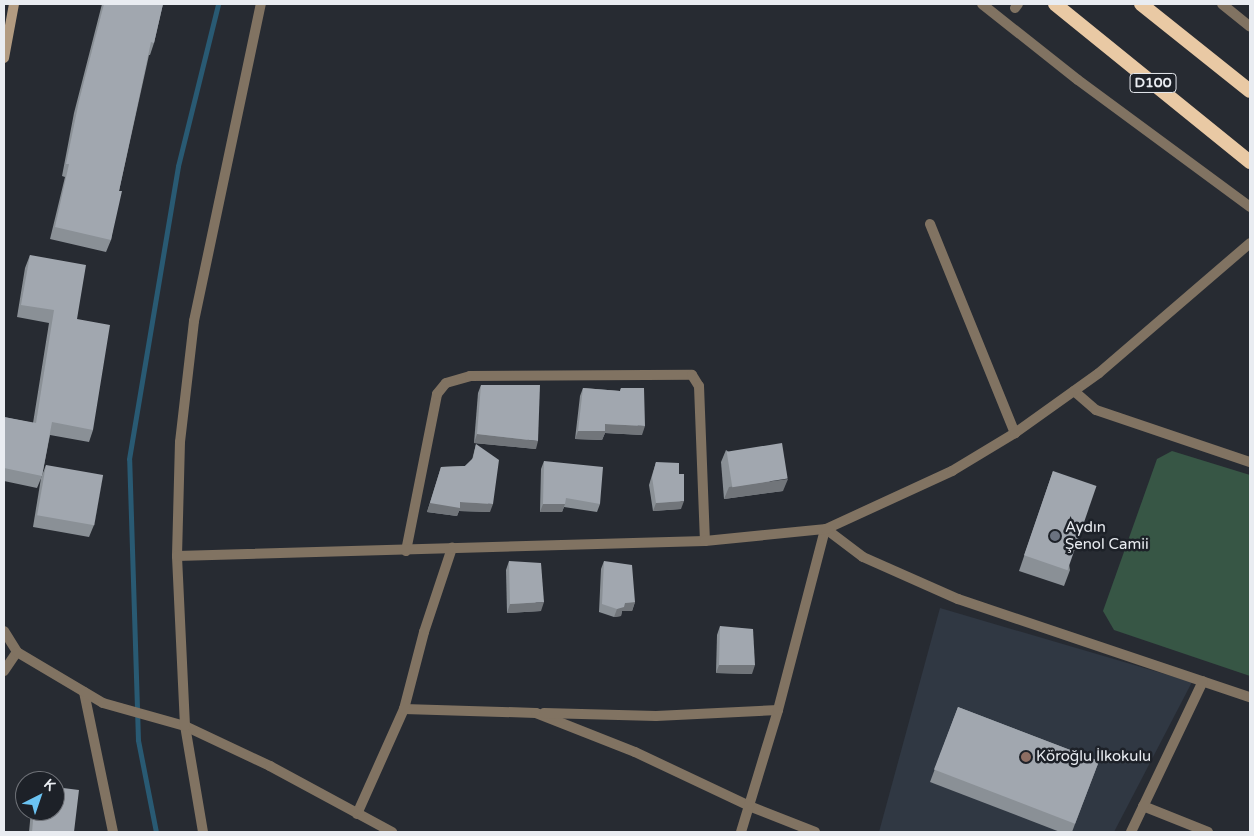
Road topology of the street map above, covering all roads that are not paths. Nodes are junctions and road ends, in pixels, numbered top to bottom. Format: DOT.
graph roads {
  1 [pos="14,4"];
  2 [pos="261,4"];
  3 [pos="982,4"];
  4 [pos="1055,4"];
  5 [pos="1144,4"];
  6 [pos="1222,4"];
  7 [pos="1250,27"];
  8 [pos="4,58"];
  9 [pos="1250,91"];
  10 [pos="1250,162"];
  11 [pos="1250,207"];
  12 [pos="930,224"];
  13 [pos="1250,243"];
  14 [pos="1074,391"];
  15 [pos="1014,433"];
  16 [pos="1250,462"];
  17 [pos="825,530"];
  18 [pos="705,540"];
  19 [pos="452,548"];
  20 [pos="406,551"];
  21 [pos="177,556"];
  22 [pos="4,631"];
  23 [pos="18,652"];
  24 [pos="4,671"];
  25 [pos="1203,681"];
  26 [pos="84,692"];
  27 [pos="1250,697"];
  28 [pos="404,709"];
  29 [pos="778,710"];
  30 [pos="536,713"];
  31 [pos="185,726"];
  32 [pos="749,806"];
  33 [pos="1143,806"];
  34 [pos="357,814"];
  35 [pos="113,832"];
  36 [pos="203,832"];
  37 [pos="392,832"];
  38 [pos="741,832"];
  39 [pos="815,832"];
  40 [pos="1131,832"];
  41 [pos="1208,832"];
  1 -- 8 [label="main road"];
  2 -- 21 [label="street"];
  3 -- 11 [label="street"];
  4 -- 10 [label="highway, D100"];
  5 -- 9 [label="highway"];
  6 -- 7 [label="street"];
  12 -- 15 [label="street"];
  13 -- 14 [label="street"];
  14 -- 15 [label="street"];
  14 -- 16 [label="street"];
  15 -- 17 [label="street"];
  17 -- 18 [label="street"];
  17 -- 25 [label="street"];
  17 -- 29 [label="street"];
  18 -- 19 [label="street"];
  18 -- 20 [label="street"];
  19 -- 20 [label="street"];
  19 -- 28 [label="street"];
  20 -- 21 [label="street"];
  21 -- 31 [label="street"];
  22 -- 23 [label="street"];
  23 -- 24 [label="street"];
  23 -- 26 [label="street"];
  25 -- 27 [label="street"];
  25 -- 33 [label="street"];
  26 -- 31 [label="street"];
  26 -- 35 [label="street"];
  28 -- 30 [label="street"];
  28 -- 34 [label="street"];
  29 -- 30 [label="street"];
  29 -- 32 [label="street"];
  30 -- 32 [label="street"];
  31 -- 34 [label="street"];
  31 -- 36 [label="street"];
  32 -- 38 [label="street"];
  32 -- 39 [label="street"];
  33 -- 40 [label="street"];
  33 -- 41 [label="street"];
  34 -- 37 [label="street"];
}
